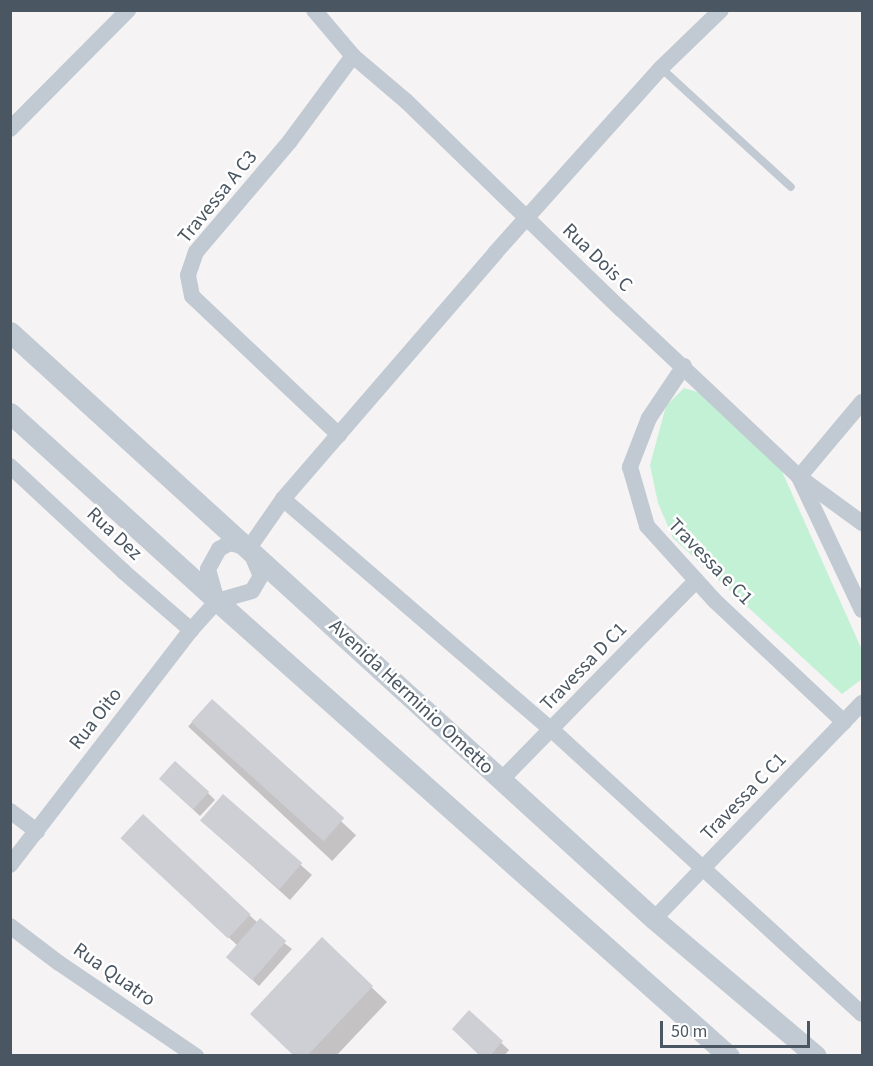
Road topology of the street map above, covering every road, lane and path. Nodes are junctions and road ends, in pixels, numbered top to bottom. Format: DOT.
graph roads {
  1 [pos="128,10"];
  2 [pos="314,10"];
  3 [pos="721,10"];
  4 [pos="353,56"];
  5 [pos="661,68"];
  6 [pos="10,129"];
  7 [pos="791,187"];
  8 [pos="527,219"];
  9 [pos="10,332"];
  10 [pos="684,366"];
  11 [pos="862,402"];
  12 [pos="10,413"];
  13 [pos="339,435"];
  14 [pos="10,466"];
  15 [pos="799,477"];
  16 [pos="283,499"];
  17 [pos="862,523"];
  18 [pos="249,549"];
  19 [pos="696,581"];
  20 [pos="217,601"];
  21 [pos="862,610"];
  22 [pos="191,630"];
  23 [pos="862,703"];
  24 [pos="844,722"];
  25 [pos="552,730"];
  26 [pos="501,780"];
  27 [pos="10,811"];
  28 [pos="37,831"];
  29 [pos="10,865"];
  30 [pos="704,869"];
  31 [pos="654,919"];
  32 [pos="10,926"];
  33 [pos="862,1014"];
  34 [pos="196,1056"];
  35 [pos="729,1056"];
  36 [pos="816,1056"];
  1 -- 6 [label="street"];
  2 -- 4 [label="street, Rua Dois C"];
  3 -- 5 [label="street"];
  4 -- 8 [label="street, Rua Dois C"];
  4 -- 13 [label="street, Travessa A C3"];
  5 -- 7 [label="lane"];
  5 -- 8 [label="street"];
  8 -- 10 [label="street, Rua Dois C"];
  8 -- 13 [label="street"];
  9 -- 18 [label="street, Avenida Herminio Ometto"];
  10 -- 15 [label="street, Rua Dois C"];
  10 -- 19 [label="street, Travessa e C1"];
  11 -- 15 [label="street"];
  12 -- 20 [label="street"];
  13 -- 16 [label="street"];
  14 -- 22 [label="street, Rua Dez"];
  15 -- 17 [label="street, Rua Dois C"];
  15 -- 21 [label="street"];
  16 -- 18 [label="street"];
  16 -- 25 [label="street"];
  18 -- 20 [label="street"];
  18 -- 20 [label="street"];
  18 -- 26 [label="street, Avenida Herminio Ometto"];
  19 -- 24 [label="street, Travessa e C1"];
  19 -- 25 [label="street, Travessa D C1"];
  20 -- 22 [label="street, Rua Oito"];
  20 -- 35 [label="street"];
  22 -- 28 [label="street, Rua Oito"];
  23 -- 24 [label="street, Travessa C C1"];
  24 -- 30 [label="street, Travessa C C1"];
  25 -- 26 [label="street, Travessa D C1"];
  25 -- 30 [label="street"];
  26 -- 31 [label="street, Avenida Herminio Ometto"];
  27 -- 28 [label="street"];
  28 -- 29 [label="street, Rua Oito"];
  30 -- 31 [label="street, Travessa C C1"];
  30 -- 33 [label="street"];
  31 -- 36 [label="street, Avenida Herminio Ometto"];
  32 -- 34 [label="street, Rua Quatro"];
}
